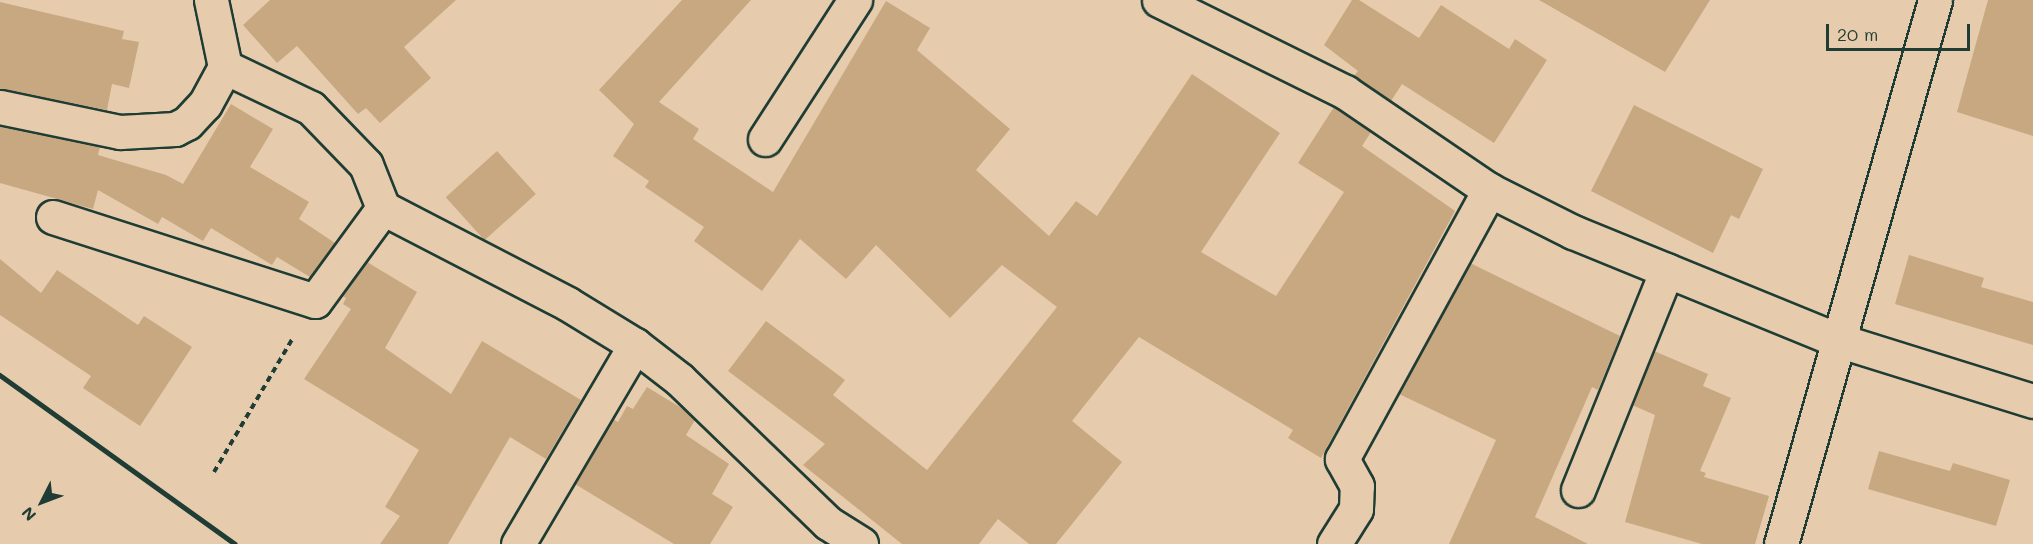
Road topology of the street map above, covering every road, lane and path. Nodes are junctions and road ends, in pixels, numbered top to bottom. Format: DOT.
graph roads {
  1 [pos="211,0"];
  2 [pos="855,0"];
  3 [pos="1159,0"];
  4 [pos="1935,0"];
  5 [pos="225,67"];
  6 [pos="0,108"];
  7 [pos="765,140"];
  8 [pos="1489,190"];
  9 [pos="382,208"];
  10 [pos="53,217"];
  11 [pos="1667,270"];
  12 [pos="315,301"];
  13 [pos="1837,340"];
  14 [pos="635,345"];
  15 [pos="2033,401"];
  16 [pos="214,472"];
  17 [pos="1578,490"];
  18 [pos="518,544"];
  19 [pos="861,544"];
  20 [pos="1334,544"];
  21 [pos="1781,544"];
  1 -- 5 [label="street"];
  2 -- 7 [label="street"];
  3 -- 8 [label="street"];
  4 -- 13 [label="street"];
  5 -- 6 [label="street"];
  5 -- 9 [label="street"];
  8 -- 11 [label="street"];
  8 -- 20 [label="street"];
  9 -- 12 [label="street"];
  9 -- 14 [label="street"];
  10 -- 12 [label="street"];
  11 -- 13 [label="street"];
  11 -- 17 [label="street"];
  12 -- 16 [label="path"];
  13 -- 15 [label="street"];
  13 -- 21 [label="street"];
  14 -- 18 [label="street"];
  14 -- 19 [label="street"];
}
